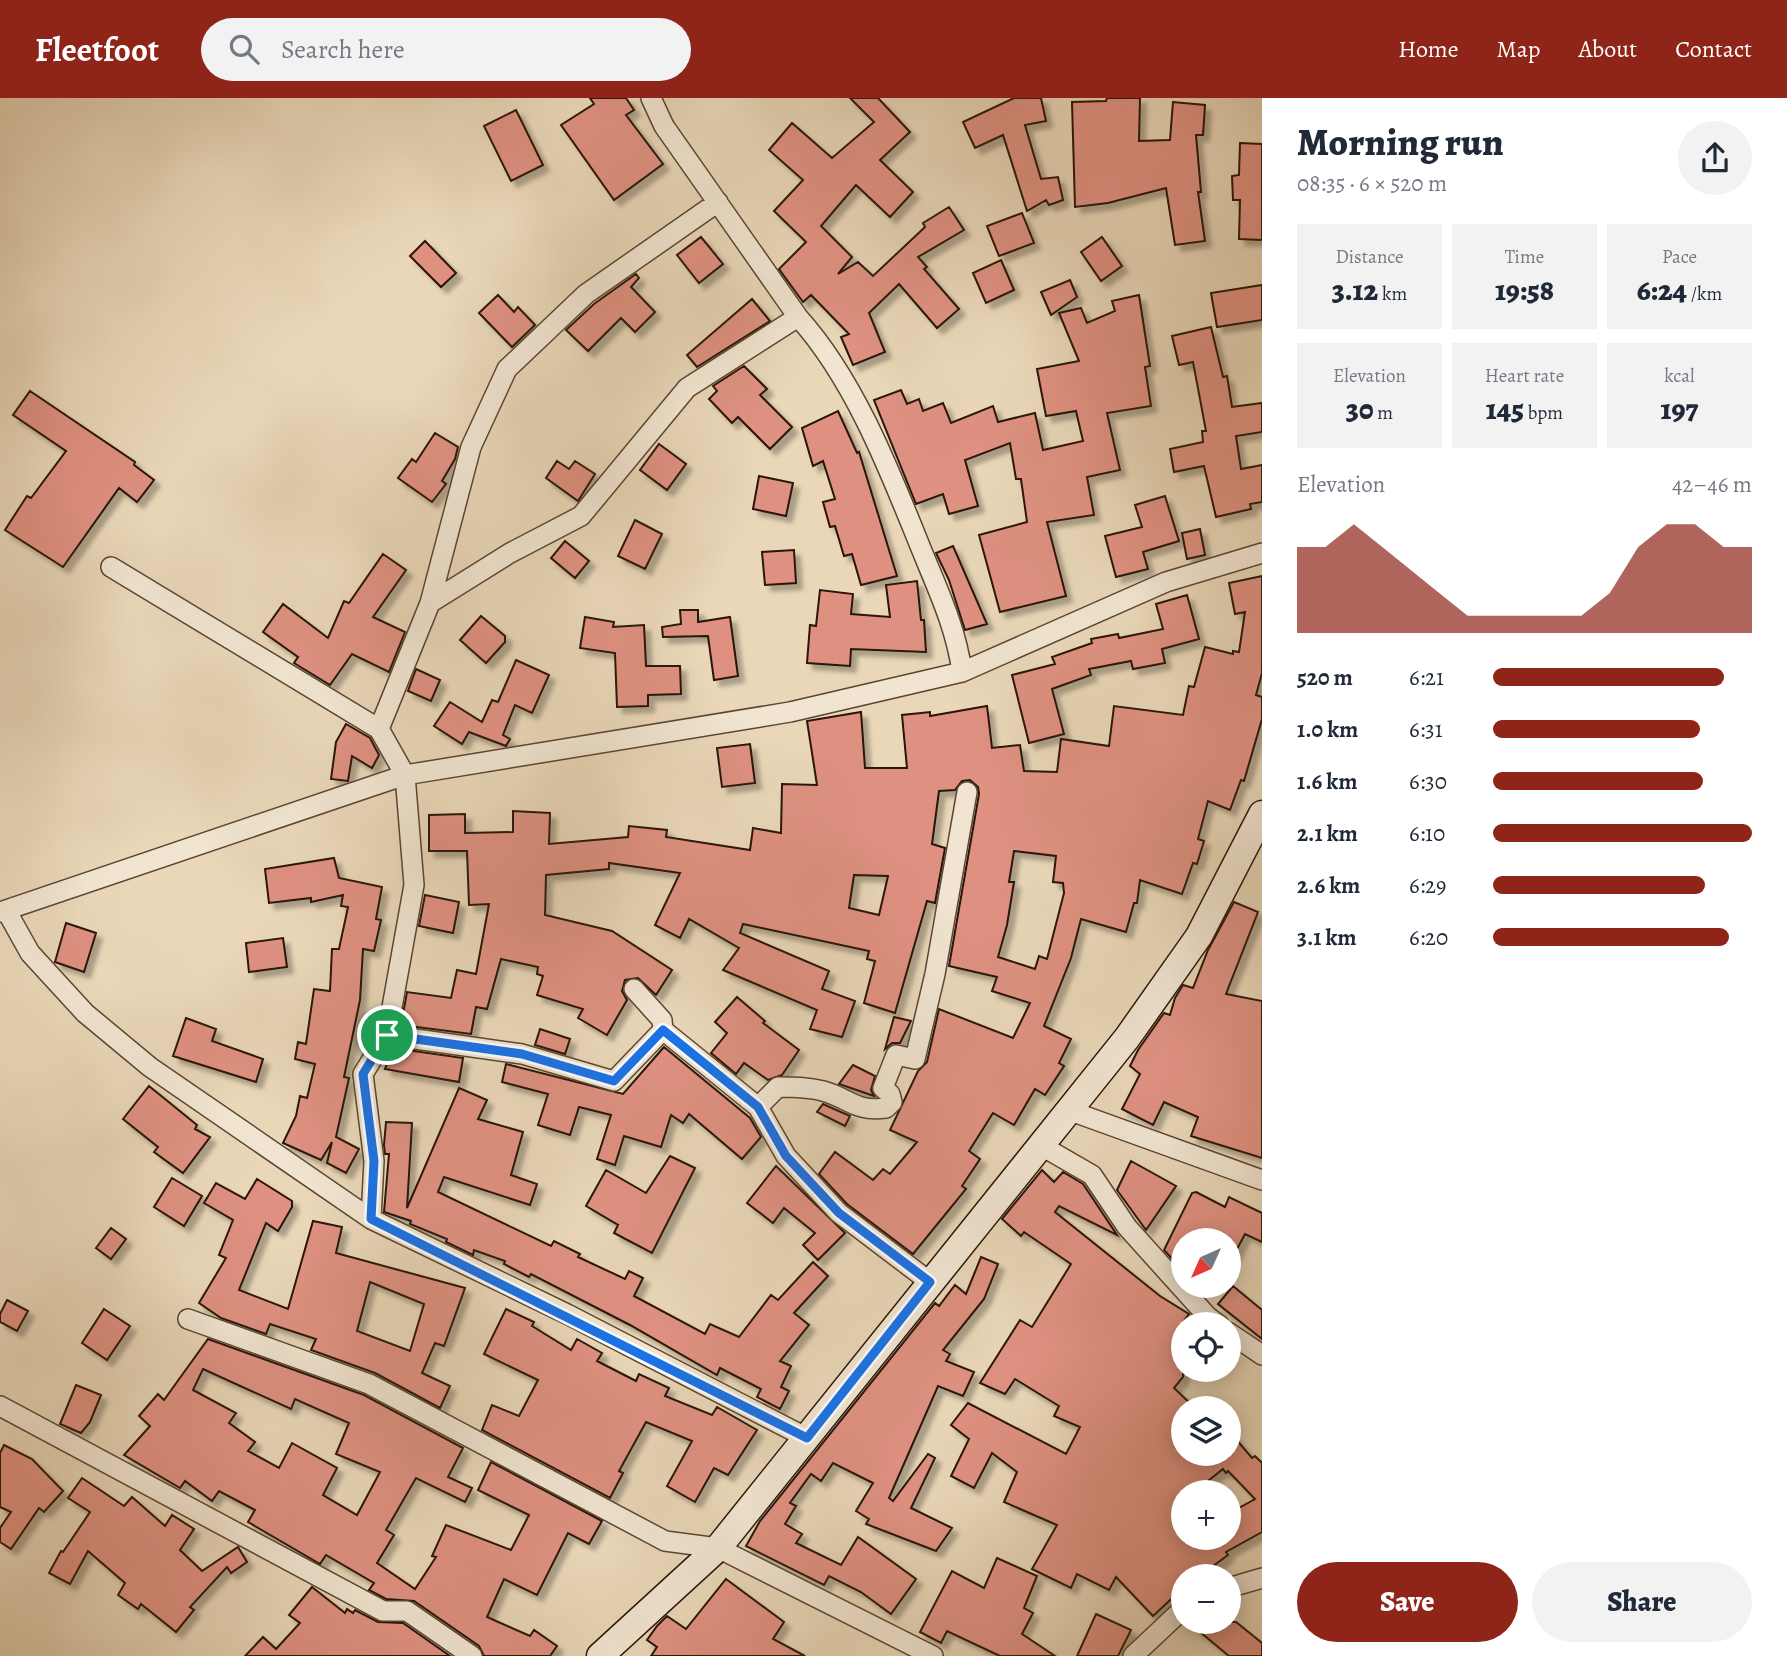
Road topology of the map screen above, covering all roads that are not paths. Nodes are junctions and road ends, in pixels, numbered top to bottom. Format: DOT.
graph roads {
  1 [pos="651,98"];
  2 [pos="718,202"];
  3 [pos="798,317"];
  4 [pos="1262,553"];
  5 [pos="111,567"];
  6 [pos="430,603"];
  7 [pos="962,672"];
  8 [pos="379,729"];
  9 [pos="405,775"];
  10 [pos="967,792"];
  11 [pos="1262,814"];
  12 [pos="3,911"];
  13 [pos="634,989"];
  14 [pos="663,1030"];
  15 [pos="387,1035"];
  16 [pos="758,1107"];
  17 [pos="1068,1110"];
  18 [pos="1040,1145"];
  19 [pos="1262,1180"];
  20 [pos="371,1219"];
  21 [pos="930,1282"];
  22 [pos="1207,1312"];
  23 [pos="188,1319"];
  24 [pos="1241,1341"];
  25 [pos="1262,1355"];
  26 [pos="0,1406"];
  27 [pos="807,1438"];
  28 [pos="718,1548"];
  29 [pos="1262,1578"];
  30 [pos="1241,1584"];
  31 [pos="1171,1620"];
  32 [pos="472,1656"];
  33 [pos="600,1656"];
  34 [pos="933,1656"];
  35 [pos="1133,1656"];
  1 -- 2 [label="street"];
  2 -- 3 [label="street"];
  2 -- 6 [label="street"];
  3 -- 6 [label="street"];
  3 -- 7 [label="street"];
  4 -- 7 [label="street"];
  5 -- 8 [label="street"];
  6 -- 8 [label="street"];
  7 -- 9 [label="street"];
  8 -- 9 [label="street"];
  9 -- 12 [label="street"];
  9 -- 15 [label="street"];
  10 -- 16 [label="street"];
  11 -- 17 [label="street"];
  12 -- 20 [label="street"];
  13 -- 14 [label="street"];
  14 -- 15 [label="street"];
  14 -- 16 [label="street"];
  15 -- 20 [label="street"];
  16 -- 21 [label="street"];
  17 -- 18 [label="street"];
  17 -- 19 [label="street"];
  18 -- 21 [label="street"];
  18 -- 22 [label="street"];
  20 -- 27 [label="street"];
  21 -- 27 [label="street"];
  23 -- 28 [label="street"];
  24 -- 25 [label="street"];
  26 -- 32 [label="street"];
  27 -- 28 [label="street"];
  28 -- 33 [label="street"];
  28 -- 34 [label="street"];
  29 -- 30 [label="street"];
  31 -- 35 [label="street"];
}
